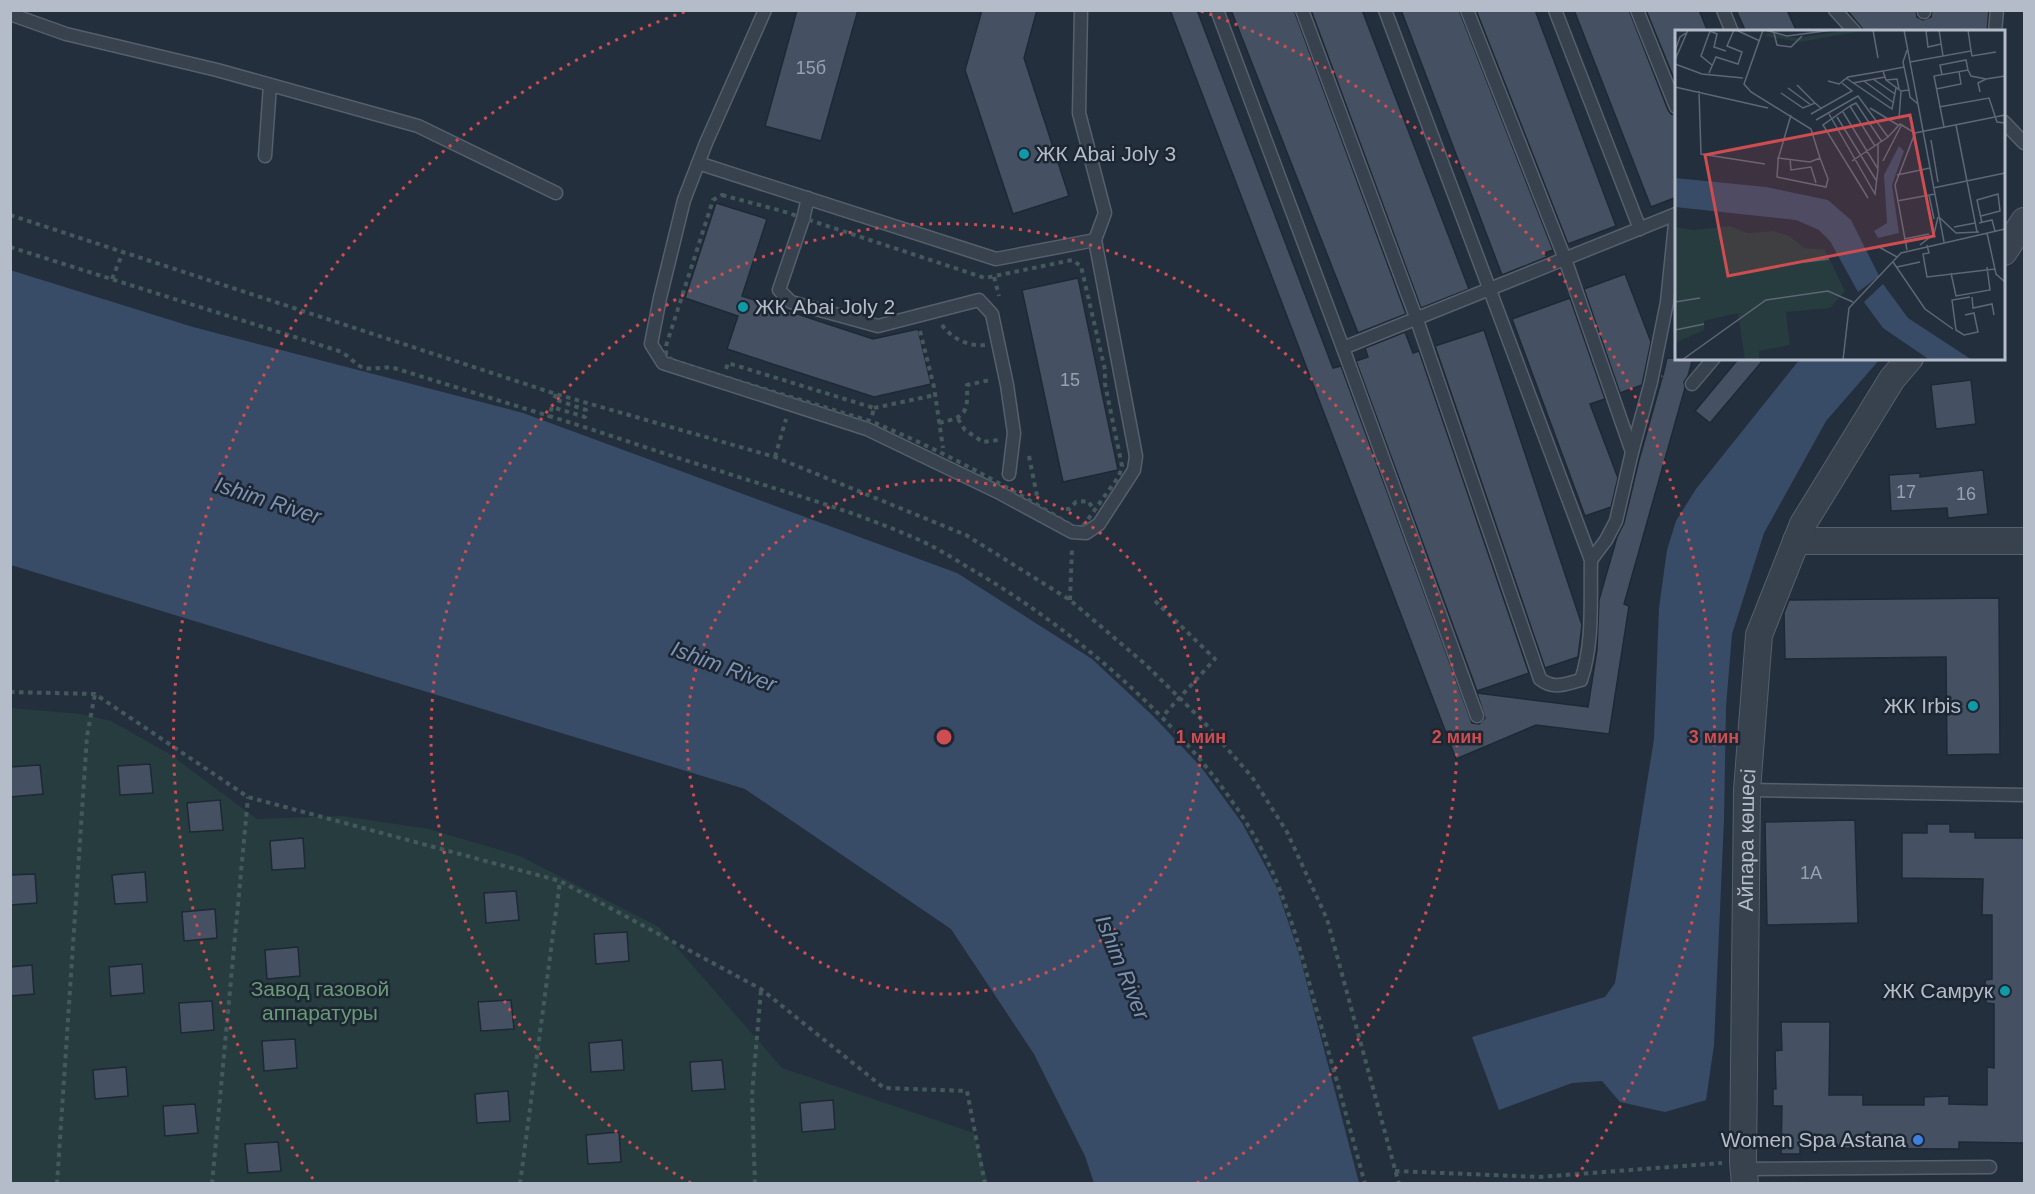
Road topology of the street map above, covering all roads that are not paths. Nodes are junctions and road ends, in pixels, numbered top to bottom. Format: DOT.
graph roads {
  1 [pos="765,10"];
  2 [pos="1081,10"];
  3 [pos="1217,10"];
  4 [pos="1302,10"];
  5 [pos="1385,10"];
  6 [pos="1467,10"];
  7 [pos="1555,10"];
  8 [pos="1637,10"];
  9 [pos="1723,10"];
  10 [pos="1835,10"];
  11 [pos="1997,10"];
  12 [pos="10,14"];
  13 [pos="1731,30"];
  14 [pos="1853,30"];
  15 [pos="1995,30"];
  16 [pos="270,85"];
  17 [pos="1675,102"];
  18 [pos="2005,123"];
  19 [pos="2025,143"];
  20 [pos="265,156"];
  21 [pos="698,163"];
  22 [pos="556,193"];
  23 [pos="808,198"];
  24 [pos="1675,214"];
  25 [pos="2025,221"];
  26 [pos="1675,224"];
  27 [pos="1640,229"];
  28 [pos="1095,240"];
  29 [pos="2006,249"];
  30 [pos="1565,260"];
  31 [pos="1490,290"];
  32 [pos="1417,320"];
  33 [pos="1343,348"];
  34 [pos="1712,360"];
  35 [pos="1908,360"];
  36 [pos="1692,384"];
  37 [pos="1632,452"];
  38 [pos="1010,474"];
  39 [pos="1796,541"];
  40 [pos="2025,541"];
  41 [pos="1591,560"];
  42 [pos="1477,716"];
  43 [pos="1747,790"];
  44 [pos="2025,795"];
  45 [pos="1990,1167"];
  46 [pos="1744,1171"];
  1 -- 21 [label="lane"];
  2 -- 28 [label="lane"];
  3 -- 33 [label="lane"];
  4 -- 32 [label="lane"];
  5 -- 31 [label="lane"];
  6 -- 30 [label="lane"];
  7 -- 27 [label="lane"];
  8 -- 17 [label="lane"];
  9 -- 13 [label="lane"];
  10 -- 14 [label="lane"];
  11 -- 15 [label="lane"];
  12 -- 16 [label="lane"];
  16 -- 20 [label="lane"];
  16 -- 22 [label="lane"];
  18 -- 19 [label="lane"];
  21 -- 23 [label="lane"];
  21 -- 28 [label="lane"];
  23 -- 28 [label="lane"];
  23 -- 38 [label="lane"];
  24 -- 27 [label="lane"];
  25 -- 29 [label="street"];
  26 -- 37 [label="lane"];
  27 -- 30 [label="lane"];
  30 -- 31 [label="lane"];
  30 -- 37 [label="lane"];
  31 -- 32 [label="lane"];
  31 -- 41 [label="lane"];
  32 -- 33 [label="lane"];
  32 -- 41 [label="lane"];
  33 -- 42 [label="lane"];
  34 -- 36 [label="lane"];
  35 -- 39 [label="street, Айпара көшесі"];
  37 -- 41 [label="lane"];
  39 -- 40 [label="street"];
  39 -- 43 [label="street, Айпара көшесі"];
  43 -- 44 [label="lane"];
  43 -- 46 [label="street, Айпара көшесі"];
  45 -- 46 [label="lane"];
}
